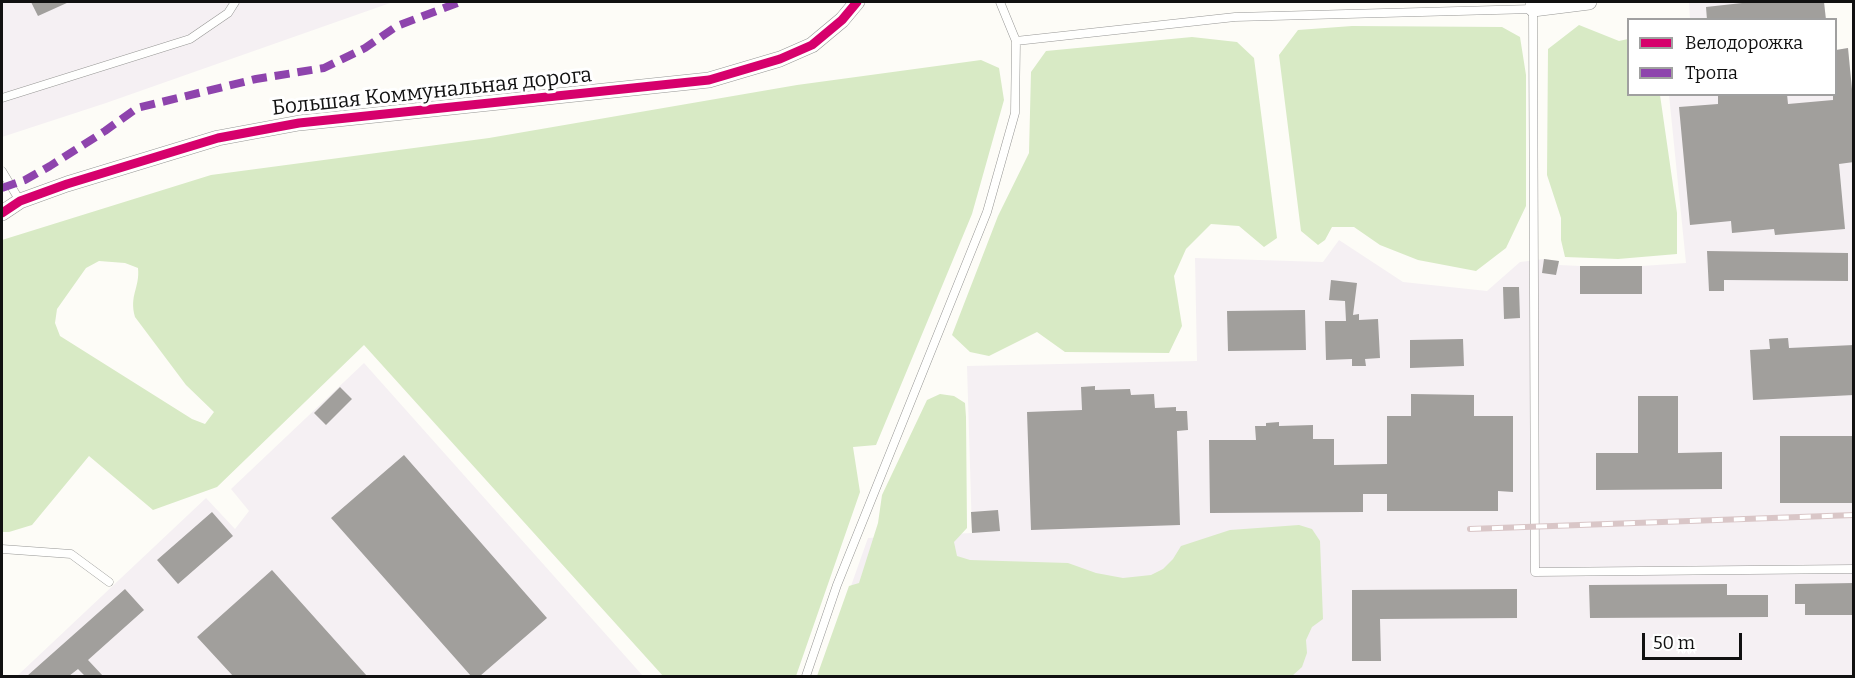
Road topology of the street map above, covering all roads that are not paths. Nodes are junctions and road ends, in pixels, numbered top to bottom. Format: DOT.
graph roads {
  1 [pos="235,2"];
  2 [pos="858,2"];
  3 [pos="1000,2"];
  4 [pos="1589,2"];
  5 [pos="1533,5"];
  6 [pos="1016,41"];
  7 [pos="2,98"];
  8 [pos="2,171"];
  9 [pos="20,201"];
  10 [pos="2,213"];
  11 [pos="2,549"];
  12 [pos="1854,569"];
  13 [pos="109,582"];
  14 [pos="806,676"];
  1 -- 7 [label="lane"];
  2 -- 9 [label="street, Большая Коммунальная дорога"];
  3 -- 6 [label="lane"];
  4 -- 5 [label="street"];
  5 -- 6 [label="lane"];
  5 -- 12 [label="lane"];
  6 -- 14 [label="lane"];
  8 -- 9 [label="lane"];
  9 -- 10 [label="street, Большая Коммунальная дорога"];
  11 -- 13 [label="lane"];
}
